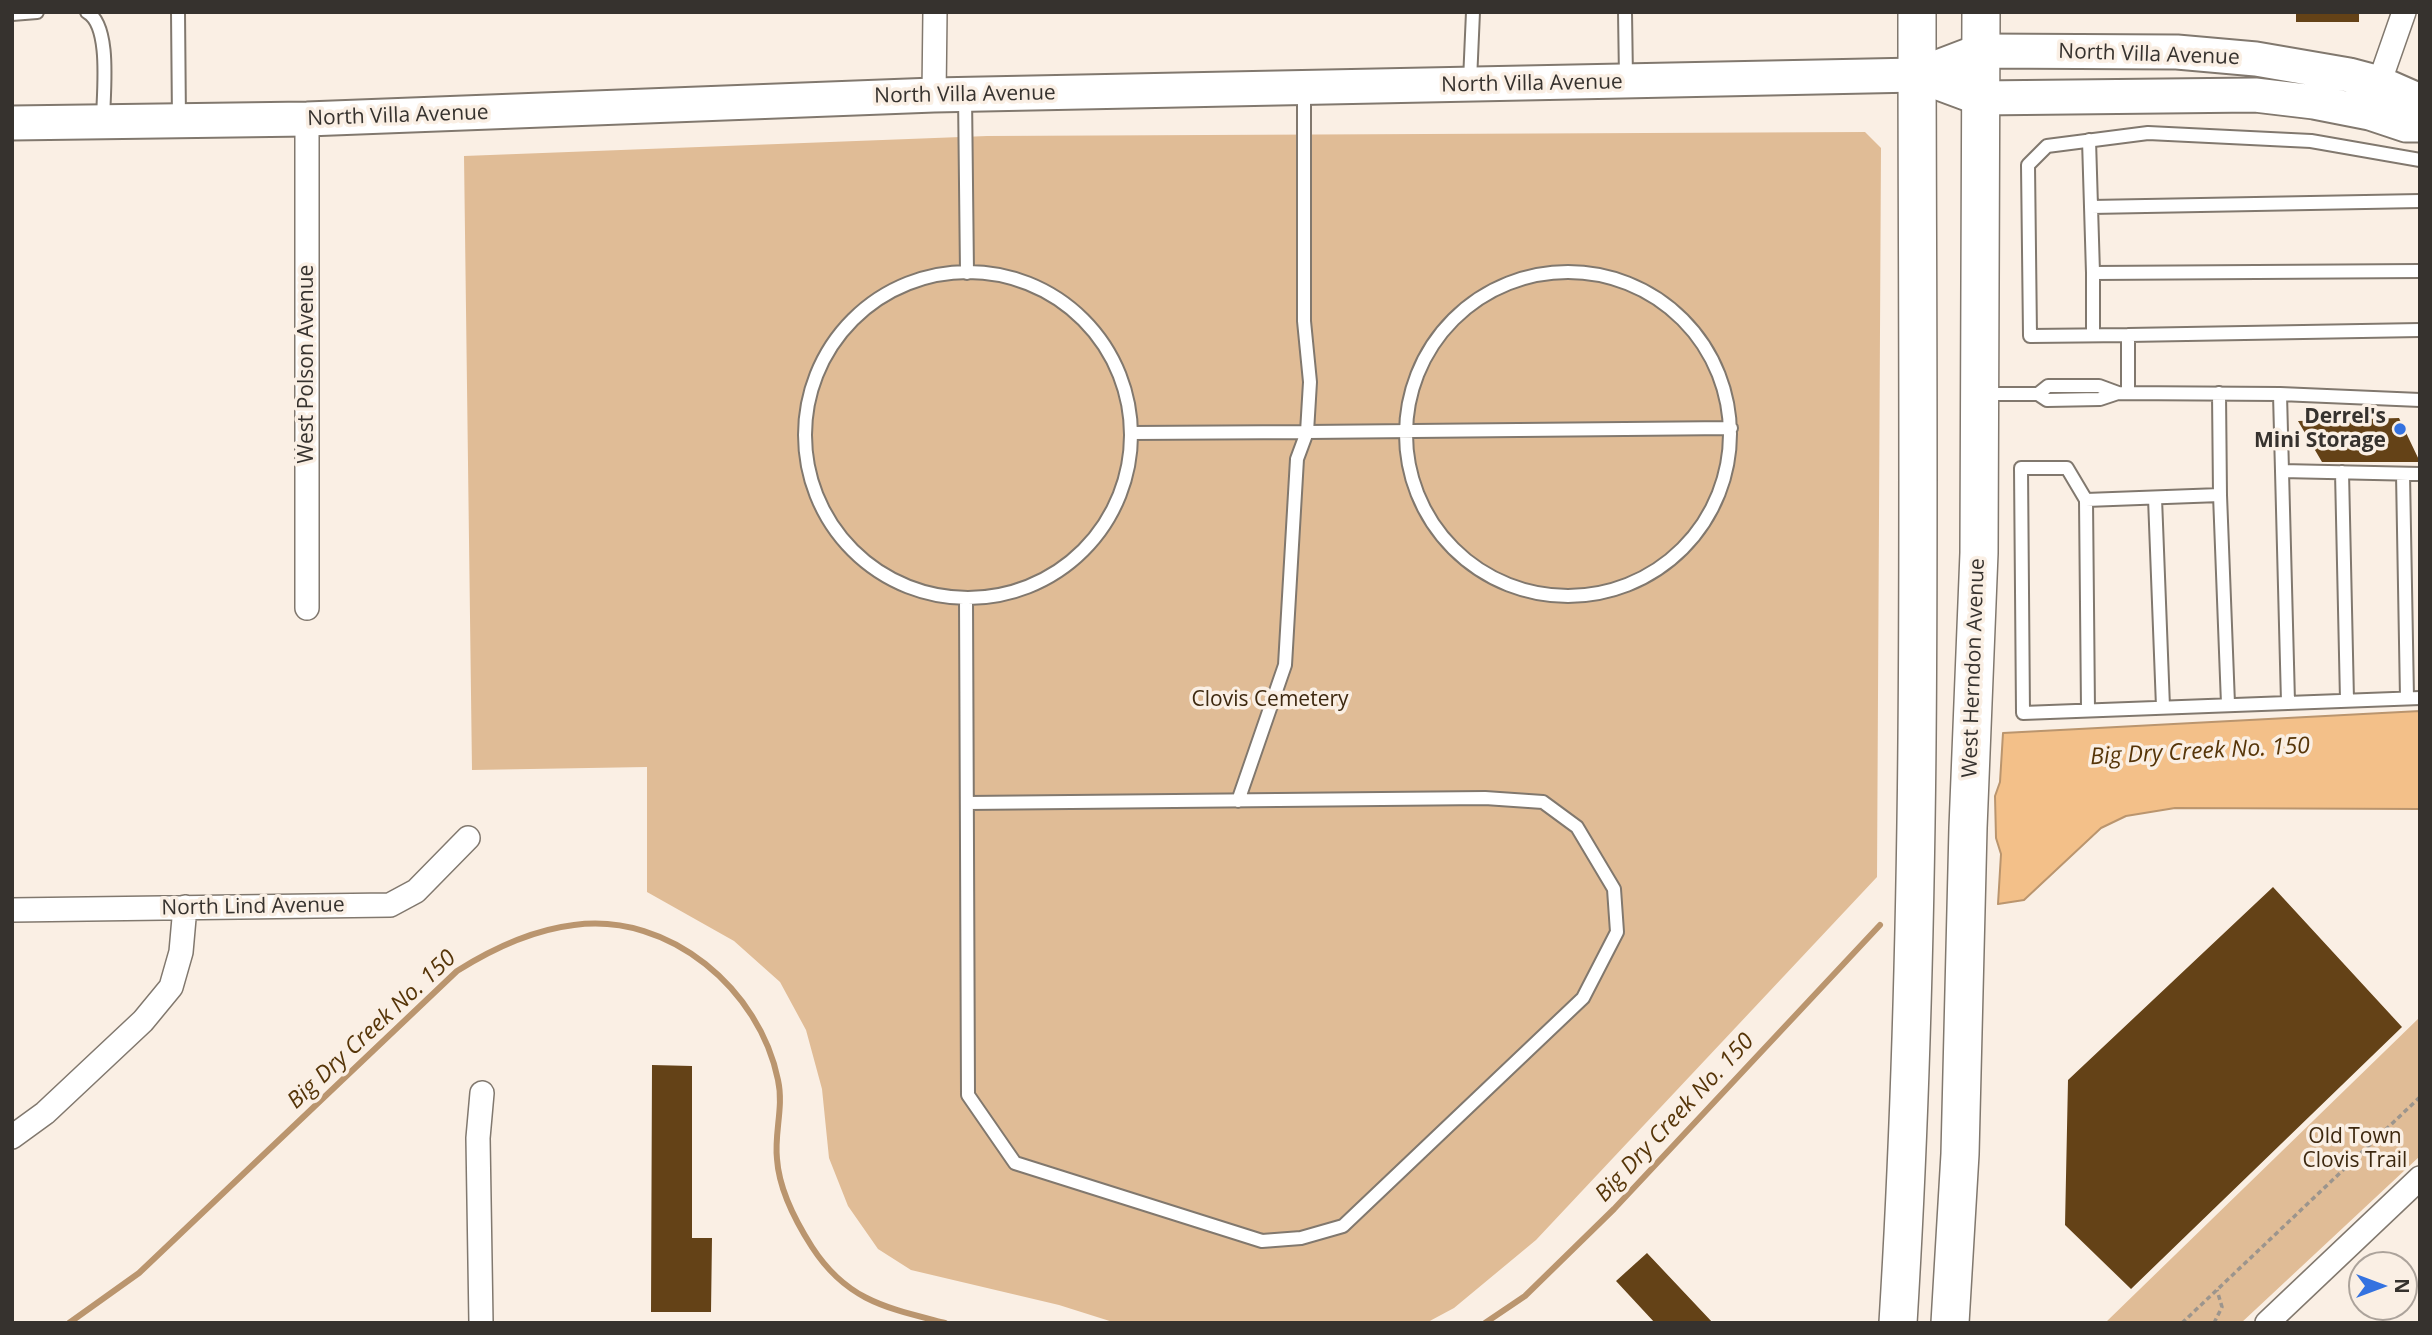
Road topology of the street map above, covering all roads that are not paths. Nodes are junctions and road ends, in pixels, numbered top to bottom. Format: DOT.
graph roads {
  1 [pos="37,12"];
  2 [pos="87,12"];
  3 [pos="178,12"];
  4 [pos="935,12"];
  5 [pos="1473,12"];
  6 [pos="1625,12"];
  7 [pos="1917,12"];
  8 [pos="1981,12"];
  9 [pos="2404,12"];
  10 [pos="12,14"];
  11 [pos="1980,51"];
  12 [pos="1917,75"];
  13 [pos="1626,82"];
  14 [pos="1470,85"];
  15 [pos="1304,89"];
  16 [pos="949,95"];
  17 [pos="1979,98"];
  18 [pos="2374,98"];
  19 [pos="2416,106"];
  20 [pos="307,119"];
  21 [pos="179,121"];
  22 [pos="103,122"];
  23 [pos="12,123"];
  24 [pos="2089,140"];
  25 [pos="2420,160"];
  26 [pos="2420,201"];
  27 [pos="2091,207"];
  28 [pos="2420,271"];
  29 [pos="967,273"];
  30 [pos="2093,273"];
  31 [pos="2420,330"];
  32 [pos="2093,335"];
  33 [pos="2128,335"];
  34 [pos="2123,393"];
  35 [pos="2219,393"];
  36 [pos="1980,394"];
  37 [pos="2280,394"];
  38 [pos="2420,400"];
  39 [pos="1731,428"];
  40 [pos="1405,431"];
  41 [pos="1307,432"];
  42 [pos="1131,433"];
  43 [pos="2282,471"];
  44 [pos="2342,472"];
  45 [pos="2403,474"];
  46 [pos="2420,474"];
  47 [pos="2220,495"];
  48 [pos="2155,498"];
  49 [pos="2086,500"];
  50 [pos="966,598"];
  51 [pos="307,608"];
  52 [pos="2413,698"];
  53 [pos="2347,700"];
  54 [pos="2288,702"];
  55 [pos="2228,704"];
  56 [pos="2163,707"];
  57 [pos="2088,710"];
  58 [pos="1238,801"];
  59 [pos="967,803"];
  60 [pos="468,838"];
  61 [pos="185,907"];
  62 [pos="12,910"];
  63 [pos="482,1093"];
  64 [pos="12,1137"];
  65 [pos="2420,1178"];
  66 [pos="481,1323"];
  67 [pos="1899,1323"];
  68 [pos="1950,1323"];
  69 [pos="2267,1323"];
  1 -- 10 [label="lane"];
  2 -- 22 [label="lane"];
  3 -- 21 [label="lane"];
  4 -- 16 [label="street"];
  5 -- 14 [label="lane"];
  6 -- 13 [label="lane"];
  7 -- 12 [label="main road"];
  8 -- 11 [label="main road, West Herndon Avenue"];
  9 -- 18 [label="street"];
  11 -- 12 [label="main road, North Villa Avenue"];
  11 -- 17 [label="main road, West Herndon Avenue"];
  11 -- 18 [label="main road, North Villa Avenue"];
  12 -- 13 [label="main road, North Villa Avenue"];
  12 -- 17 [label="main road, North Villa Avenue"];
  12 -- 67 [label="main road"];
  13 -- 14 [label="main road, North Villa Avenue"];
  14 -- 15 [label="main road, North Villa Avenue"];
  15 -- 16 [label="main road, North Villa Avenue"];
  15 -- 41 [label="lane"];
  16 -- 20 [label="main road, North Villa Avenue"];
  16 -- 29 [label="lane"];
  17 -- 18 [label="main road, North Villa Avenue"];
  17 -- 36 [label="main road, West Herndon Avenue"];
  18 -- 19 [label="main road, North Villa Avenue"];
  20 -- 21 [label="main road, North Villa Avenue"];
  20 -- 51 [label="street, West Polson Avenue"];
  21 -- 22 [label="main road, North Villa Avenue"];
  22 -- 23 [label="main road, North Villa Avenue"];
  24 -- 25 [label="lane"];
  24 -- 27 [label="lane"];
  24 -- 32 [label="lane"];
  26 -- 27 [label="lane"];
  27 -- 30 [label="lane"];
  28 -- 30 [label="lane"];
  29 -- 42 [label="lane"];
  29 -- 50 [label="lane"];
  30 -- 32 [label="lane"];
  31 -- 33 [label="lane"];
  32 -- 33 [label="lane"];
  33 -- 34 [label="lane"];
  34 -- 35 [label="lane"];
  34 -- 36 [label="lane"];
  35 -- 37 [label="lane"];
  35 -- 47 [label="lane"];
  36 -- 68 [label="main road, West Herndon Avenue"];
  37 -- 38 [label="lane"];
  37 -- 43 [label="lane"];
  39 -- 40 [label="lane"];
  39 -- 40 [label="lane"];
  39 -- 40 [label="lane"];
  40 -- 41 [label="lane"];
  41 -- 42 [label="lane"];
  41 -- 58 [label="lane"];
  42 -- 50 [label="lane"];
  43 -- 44 [label="lane"];
  43 -- 54 [label="lane"];
  44 -- 45 [label="lane"];
  44 -- 53 [label="lane"];
  45 -- 46 [label="lane"];
  45 -- 52 [label="lane"];
  47 -- 48 [label="lane"];
  47 -- 55 [label="lane"];
  48 -- 49 [label="lane"];
  48 -- 56 [label="lane"];
  49 -- 57 [label="lane"];
  49 -- 57 [label="lane"];
  50 -- 59 [label="lane"];
  52 -- 53 [label="lane"];
  53 -- 54 [label="lane"];
  54 -- 55 [label="lane"];
  55 -- 56 [label="lane"];
  56 -- 57 [label="lane"];
  58 -- 59 [label="lane"];
  58 -- 59 [label="lane"];
  60 -- 61 [label="street, North Lind Avenue"];
  61 -- 62 [label="street, North Lind Avenue"];
  61 -- 64 [label="street"];
  63 -- 66 [label="street"];
  65 -- 69 [label="street"];
}
